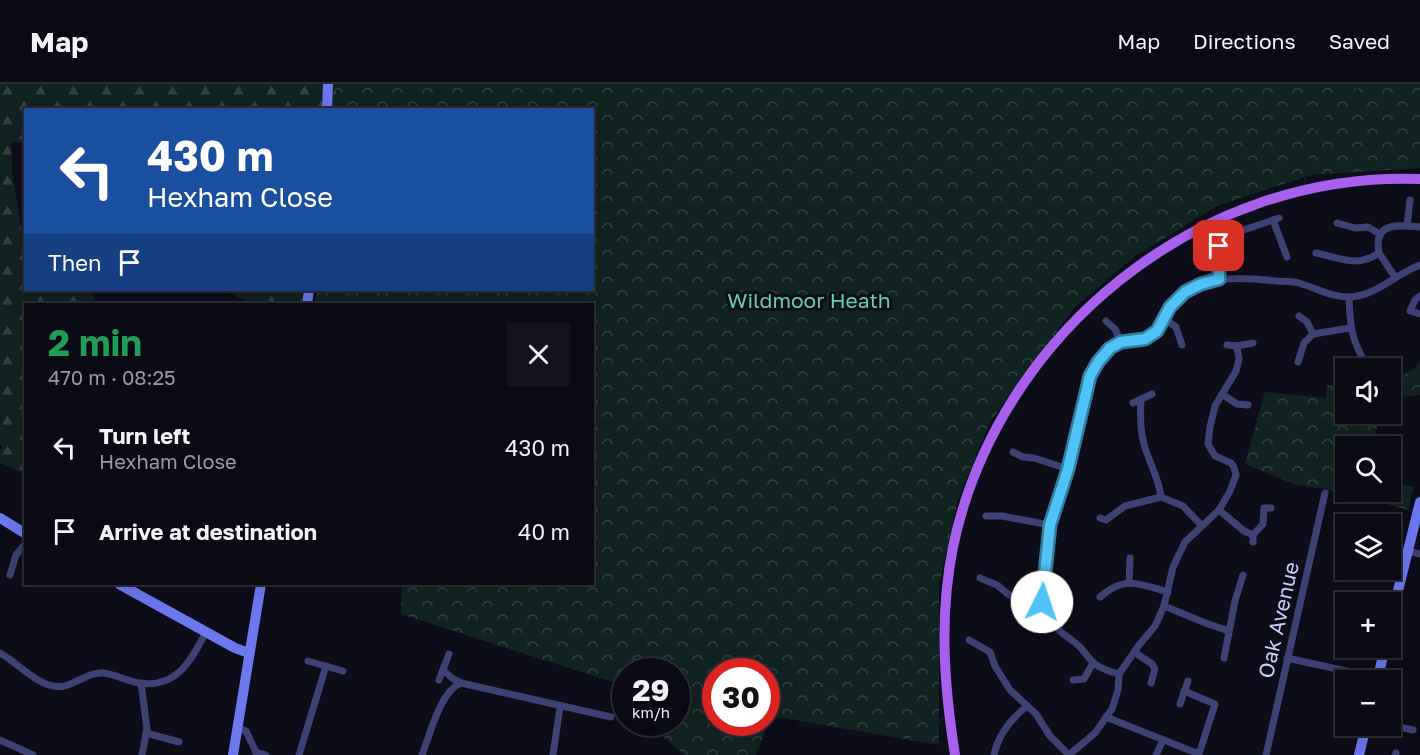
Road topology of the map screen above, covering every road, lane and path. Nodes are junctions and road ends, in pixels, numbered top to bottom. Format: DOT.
graph roads {
  1 [pos="328,84"];
  2 [pos="327,108"];
  3 [pos="1420,179"];
  4 [pos="1410,200"];
  5 [pos="1337,223"];
  6 [pos="1407,226"];
  7 [pos="1420,227"];
  8 [pos="1380,234"];
  9 [pos="1316,253"];
  10 [pos="1379,253"];
  11 [pos="1287,257"];
  12 [pos="1420,265"];
  13 [pos="1395,277"];
  14 [pos="1219,279"];
  15 [pos="1420,296"];
  16 [pos="1349,297"];
  17 [pos="1420,314"];
  18 [pos="1299,316"];
  19 [pos="1164,319"];
  20 [pos="1106,321"];
  21 [pos="1350,328"];
  22 [pos="1313,334"];
  23 [pos="1121,342"];
  24 [pos="1252,343"];
  25 [pos="1182,345"];
  26 [pos="1227,345"];
  27 [pos="1237,346"];
  28 [pos="1362,358"];
  29 [pos="1298,362"];
  30 [pos="1222,393"];
  31 [pos="1152,394"];
  32 [pos="1141,399"];
  33 [pos="1133,403"];
  34 [pos="1248,405"];
  35 [pos="1013,452"];
  36 [pos="1068,469"];
  37 [pos="1326,493"];
  38 [pos="1161,497"];
  39 [pos="1420,502"];
  40 [pos="1271,508"];
  41 [pos="1219,510"];
  42 [pos="986,516"];
  43 [pos="0,518"];
  44 [pos="1100,518"];
  45 [pos="1050,525"];
  46 [pos="1202,526"];
  47 [pos="24,533"];
  48 [pos="24,545"];
  49 [pos="1408,551"];
  50 [pos="1420,554"];
  51 [pos="1130,558"];
  52 [pos="10,575"];
  53 [pos="1243,576"];
  54 [pos="980,578"];
  55 [pos="1129,583"];
  56 [pos="121,585"];
  57 [pos="261,585"];
  58 [pos="1168,592"];
  59 [pos="1398,592"];
  60 [pos="1100,597"];
  61 [pos="1042,602"];
  62 [pos="1164,606"];
  63 [pos="1229,631"];
  64 [pos="206,632"];
  65 [pos="969,640"];
  66 [pos="1134,652"];
  67 [pos="0,653"];
  68 [pos="249,653"];
  69 [pos="449,654"];
  70 [pos="1224,658"];
  71 [pos="1287,658"];
  72 [pos="308,660"];
  73 [pos="1093,663"];
  74 [pos="326,666"];
  75 [pos="443,670"];
  76 [pos="1338,670"];
  77 [pos="343,671"];
  78 [pos="1119,674"];
  79 [pos="452,678"];
  80 [pos="439,680"];
  81 [pos="1073,680"];
  82 [pos="1188,681"];
  83 [pos="141,683"];
  84 [pos="461,683"];
  85 [pos="1151,683"];
  86 [pos="452,688"];
  87 [pos="1185,691"];
  88 [pos="1180,705"];
  89 [pos="560,706"];
  90 [pos="1027,706"];
  91 [pos="611,717"];
  92 [pos="1106,717"];
  93 [pos="1401,727"];
  94 [pos="238,728"];
  95 [pos="1413,730"];
  96 [pos="146,733"];
  97 [pos="1364,736"];
  98 [pos="0,740"];
  99 [pos="1163,740"];
  100 [pos="179,742"];
  101 [pos="254,753"];
  102 [pos="33,755"];
  103 [pos="142,755"];
  104 [pos="233,755"];
  105 [pos="266,755"];
  106 [pos="299,755"];
  107 [pos="422,755"];
  108 [pos="553,755"];
  109 [pos="955,755"];
  110 [pos="994,755"];
  111 [pos="1069,755"];
  112 [pos="1156,755"];
  113 [pos="1266,755"];
  114 [pos="1359,755"];
  1 -- 2 [label="street"];
  3 -- 109 [label="main road"];
  4 -- 6 [label="street"];
  5 -- 8 [label="street"];
  6 -- 7 [label="street"];
  6 -- 8 [label="street"];
  8 -- 10 [label="street"];
  9 -- 10 [label="street"];
  10 -- 13 [label="street"];
  11 -- 14 [label="street"];
  12 -- 13 [label="street"];
  13 -- 16 [label="street"];
  14 -- 16 [label="street"];
  14 -- 19 [label="street"];
  15 -- 17 [label="street"];
  16 -- 21 [label="street"];
  18 -- 22 [label="street"];
  19 -- 23 [label="street"];
  19 -- 25 [label="street"];
  20 -- 23 [label="street"];
  21 -- 22 [label="street"];
  21 -- 28 [label="street"];
  22 -- 29 [label="street"];
  23 -- 36 [label="street"];
  24 -- 27 [label="street"];
  26 -- 27 [label="street"];
  27 -- 30 [label="street"];
  30 -- 34 [label="street"];
  30 -- 41 [label="street"];
  31 -- 32 [label="street"];
  32 -- 33 [label="street"];
  32 -- 38 [label="street"];
  35 -- 36 [label="street"];
  36 -- 45 [label="street"];
  37 -- 71 [label="street, Oak Avenue"];
  38 -- 44 [label="street"];
  38 -- 46 [label="street"];
  39 -- 49 [label="street"];
  40 -- 41 [label="street"];
  41 -- 46 [label="street"];
  42 -- 45 [label="street"];
  43 -- 47 [label="street"];
  45 -- 61 [label="street"];
  46 -- 58 [label="street"];
  48 -- 52 [label="street"];
  49 -- 50 [label="street"];
  49 -- 59 [label="street"];
  51 -- 55 [label="street"];
  53 -- 63 [label="street"];
  54 -- 61 [label="street"];
  55 -- 58 [label="street"];
  55 -- 60 [label="street"];
  56 -- 64 [label="street"];
  57 -- 68 [label="street"];
  58 -- 62 [label="street"];
  61 -- 73 [label="street"];
  62 -- 63 [label="street"];
  62 -- 66 [label="street"];
  63 -- 70 [label="street"];
  64 -- 68 [label="street"];
  64 -- 83 [label="street"];
  65 -- 90 [label="street"];
  66 -- 78 [label="street"];
  66 -- 85 [label="street"];
  67 -- 83 [label="street"];
  68 -- 94 [label="street"];
  69 -- 75 [label="street"];
  71 -- 76 [label="street"];
  71 -- 113 [label="street, Oak Avenue"];
  72 -- 74 [label="street"];
  73 -- 78 [label="street"];
  73 -- 81 [label="street"];
  74 -- 77 [label="street"];
  74 -- 106 [label="street"];
  75 -- 79 [label="street"];
  75 -- 80 [label="street"];
  78 -- 92 [label="street"];
  79 -- 84 [label="street"];
  79 -- 86 [label="street"];
  82 -- 87 [label="street"];
  83 -- 96 [label="street"];
  84 -- 86 [label="street"];
  84 -- 89 [label="street"];
  86 -- 107 [label="street"];
  87 -- 88 [label="street"];
  87 -- 99 [label="street"];
  89 -- 91 [label="street"];
  89 -- 108 [label="street"];
  90 -- 110 [label="street"];
  90 -- 111 [label="street"];
  92 -- 99 [label="street"];
  92 -- 111 [label="street"];
  93 -- 95 [label="street"];
  94 -- 101 [label="street"];
  94 -- 104 [label="street"];
  96 -- 100 [label="street"];
  96 -- 103 [label="street"];
  97 -- 114 [label="street"];
  98 -- 102 [label="street"];
  99 -- 112 [label="street"];
  101 -- 105 [label="street"];
}
